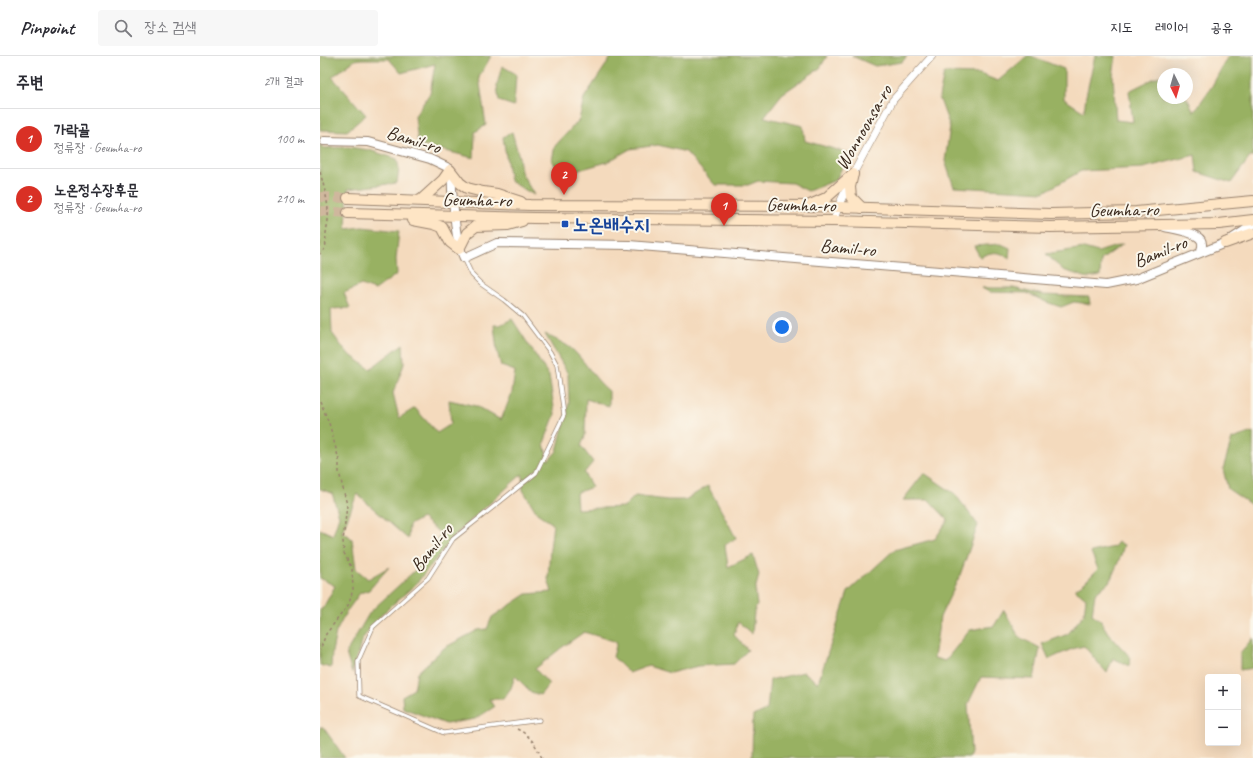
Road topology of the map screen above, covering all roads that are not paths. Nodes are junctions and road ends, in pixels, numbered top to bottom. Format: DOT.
graph roads {
  1 [pos="932,56"];
  2 [pos="324,141"];
  3 [pos="450,170"];
  4 [pos="853,174"];
  5 [pos="348,198"];
  6 [pos="421,200"];
  7 [pos="1253,201"];
  8 [pos="454,202"];
  9 [pos="530,205"];
  10 [pos="808,206"];
  11 [pos="838,207"];
  12 [pos="862,208"];
  13 [pos="348,213"];
  14 [pos="386,213"];
  15 [pos="455,216"];
  16 [pos="534,218"];
  17 [pos="1253,220"];
  18 [pos="834,221"];
  19 [pos="1253,225"];
  20 [pos="1158,226"];
  21 [pos="1253,233"];
  22 [pos="1225,243"];
  23 [pos="459,249"];
  24 [pos="1201,252"];
  25 [pos="464,258"];
  26 [pos="540,720"];
  1 -- 4 [label="street, Wonnoonsa-ro"];
  2 -- 3 [label="street, Bamil-ro"];
  3 -- 6 [label="main road"];
  3 -- 8 [label="street, Bamil-ro"];
  3 -- 9 [label="main road"];
  4 -- 10 [label="main road"];
  4 -- 11 [label="street, Wonnoonsa-ro"];
  4 -- 12 [label="main road"];
  5 -- 6 [label="main road, Geumha-ro"];
  6 -- 8 [label="main road, Geumha-ro"];
  7 -- 12 [label="main road, Geumha-ro"];
  8 -- 9 [label="main road, Geumha-ro"];
  8 -- 15 [label="street, Bamil-ro"];
  9 -- 10 [label="main road, Geumha-ro"];
  10 -- 11 [label="main road, Geumha-ro"];
  11 -- 12 [label="main road, Geumha-ro"];
  11 -- 18 [label="street, Wonnoonsa-ro"];
  13 -- 14 [label="main road, Geumha-ro"];
  14 -- 15 [label="main road, Geumha-ro"];
  14 -- 23 [label="main road"];
  15 -- 16 [label="main road, Geumha-ro"];
  15 -- 23 [label="street, Bamil-ro"];
  16 -- 18 [label="main road, Geumha-ro"];
  16 -- 23 [label="main road"];
  17 -- 20 [label="main road, Geumha-ro"];
  18 -- 20 [label="main road, Geumha-ro"];
  19 -- 22 [label="street, Bamil-ro"];
  20 -- 24 [label="street"];
  21 -- 22 [label="main road"];
  22 -- 24 [label="street, Bamil-ro"];
  23 -- 25 [label="street, Bamil-ro"];
  24 -- 25 [label="street, Bamil-ro"];
  25 -- 26 [label="lane, Bamil-ro"];
}
